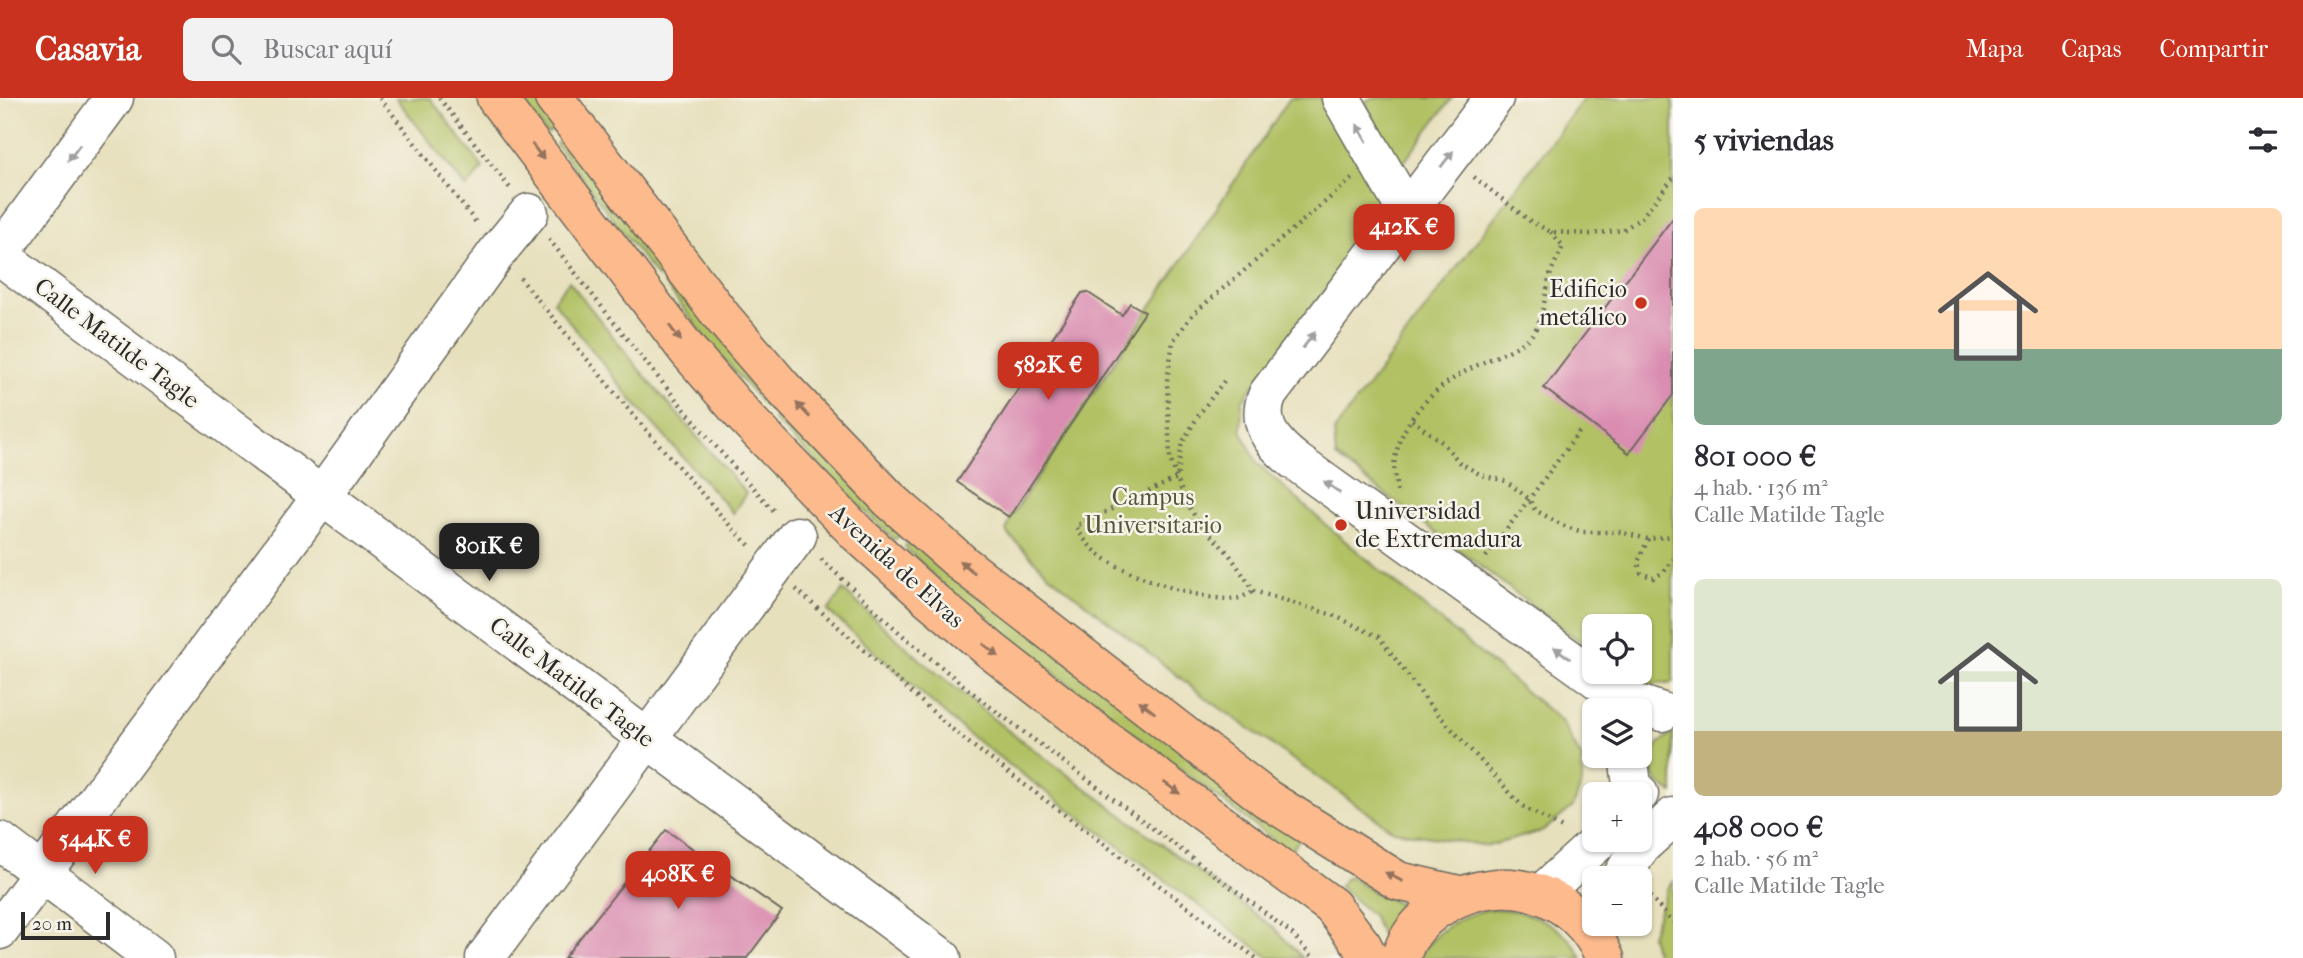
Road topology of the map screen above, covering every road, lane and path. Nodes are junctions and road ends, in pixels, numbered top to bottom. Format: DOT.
graph roads {
  1 [pos="114,98"];
  2 [pos="496,98"];
  3 [pos="554,98"];
  4 [pos="1341,98"];
  5 [pos="1494,98"];
  6 [pos="1449,156"];
  7 [pos="1673,178"];
  8 [pos="1406,212"];
  9 [pos="529,213"];
  10 [pos="1551,232"];
  11 [pos="0,254"];
  12 [pos="1224,381"];
  13 [pos="1412,420"];
  14 [pos="1582,428"];
  15 [pos="322,496"];
  16 [pos="1398,498"];
  17 [pos="1529,499"];
  18 [pos="797,536"];
  19 [pos="1673,536"];
  20 [pos="1648,539"];
  21 [pos="1673,559"];
  22 [pos="1467,584"];
  23 [pos="1254,592"];
  24 [pos="1333,615"];
  25 [pos="1658,717"];
  26 [pos="647,738"];
  27 [pos="1652,805"];
  28 [pos="1673,816"];
  29 [pos="1582,836"];
  30 [pos="0,841"];
  31 [pos="1587,852"];
  32 [pos="1638,866"];
  33 [pos="42,873"];
  34 [pos="1541,894"];
  35 [pos="1460,895"];
  36 [pos="1652,903"];
  37 [pos="1672,921"];
  38 [pos="0,930"];
  39 [pos="1604,942"];
  40 [pos="154,958"];
  41 [pos="485,958"];
  42 [pos="942,958"];
  43 [pos="1369,958"];
  44 [pos="1400,958"];
  1 -- 11 [label="street, one-way"];
  2 -- 43 [label="highway, Avenida de Elvas, one-way"];
  35 -- 3 [label="highway, Avenida de Elvas, one-way"];
  8 -- 4 [label="street, one-way"];
  5 -- 6 [label="street"];
  8 -- 6 [label="street, one-way"];
  6 -- 10 [label="path"];
  7 -- 10 [label="path"];
  22 -- 8 [label="street, one-way"];
  9 -- 15 [label="street"];
  10 -- 13 [label="path"];
  11 -- 15 [label="street, Calle Matilde Tagle"];
  12 -- 23 [label="path"];
  13 -- 16 [label="path"];
  13 -- 17 [label="path"];
  14 -- 17 [label="path"];
  15 -- 26 [label="street, Calle Matilde Tagle"];
  15 -- 33 [label="street"];
  17 -- 20 [label="path"];
  17 -- 22 [label="path"];
  18 -- 26 [label="street"];
  19 -- 20 [label="path"];
  20 -- 21 [label="path"];
  25 -- 22 [label="street, one-way"];
  24 -- 29 [label="path"];
  26 -- 41 [label="street"];
  26 -- 42 [label="street, Calle Matilde Tagle"];
  27 -- 28 [label="street"];
  28 -- 32 [label="street"];
  30 -- 33 [label="street"];
  31 -- 34 [label="street"];
  33 -- 38 [label="street"];
  33 -- 40 [label="street"];
  34 -- 35 [label="highway"];
  34 -- 39 [label="highway"];
  35 -- 44 [label="highway"];
  36 -- 37 [label="path"];
}
